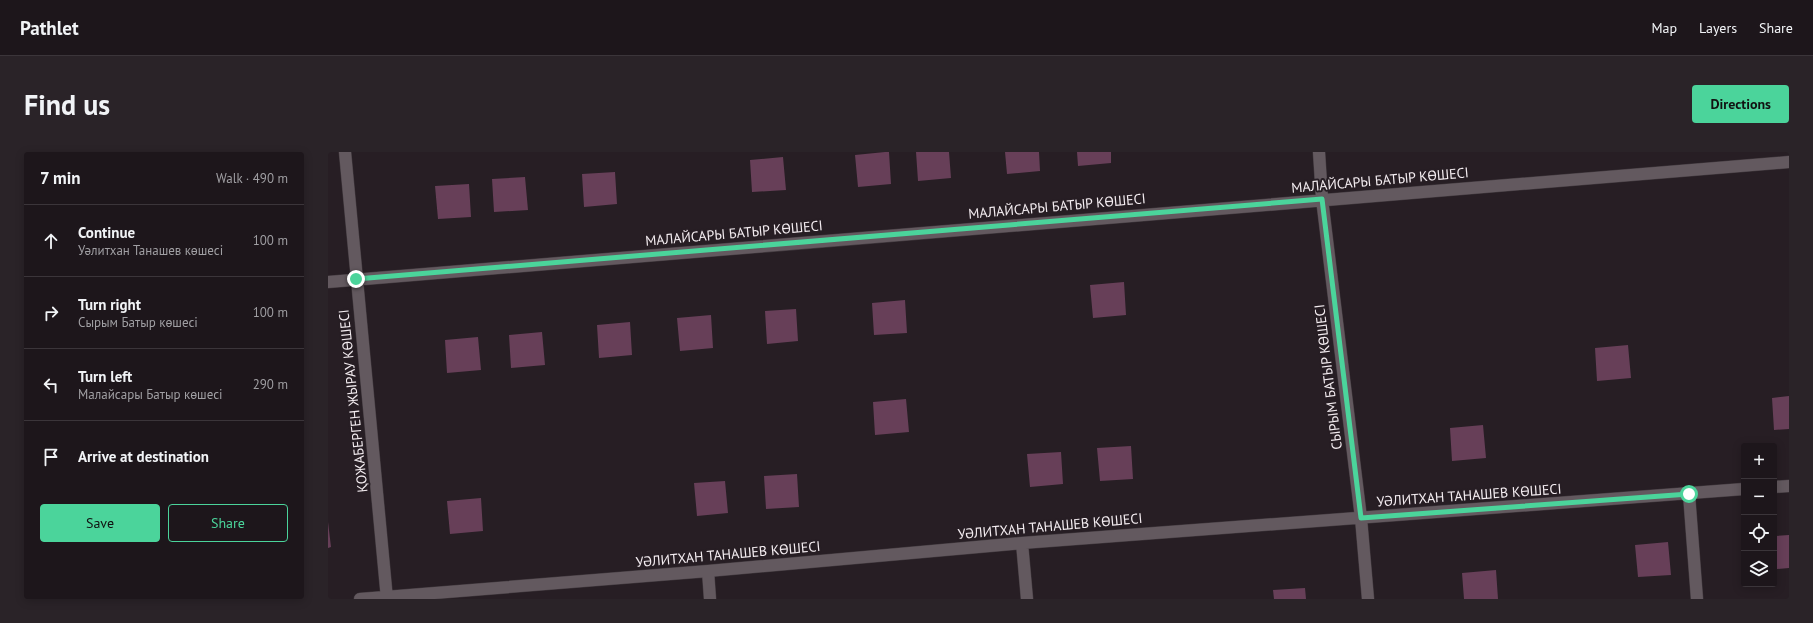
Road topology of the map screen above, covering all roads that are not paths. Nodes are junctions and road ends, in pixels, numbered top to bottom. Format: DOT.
graph roads {
  1 [pos="345,152"];
  2 [pos="1319,152"];
  3 [pos="1789,162"];
  4 [pos="1322,199"];
  5 [pos="356,279"];
  6 [pos="328,282"];
  7 [pos="1789,486"];
  8 [pos="1777,487"];
  9 [pos="1741,490"];
  10 [pos="1689,494"];
  11 [pos="1361,518"];
  12 [pos="1022,543"];
  13 [pos="708,571"];
  14 [pos="387,598"];
  15 [pos="360,599"];
  16 [pos="710,599"];
  17 [pos="1027,599"];
  18 [pos="1368,599"];
  19 [pos="1697,599"];
  1 -- 5 [label="street, ҚОЖАБЕРГЕН ЖЫРАУ КӨШЕСІ"];
  2 -- 4 [label="street, СЫРЫМ БАТЫР КӨШЕСІ"];
  3 -- 4 [label="street, МАЛАЙСАРЫ БАТЫР КӨШЕСІ"];
  4 -- 5 [label="street, МАЛАЙСАРЫ БАТЫР КӨШЕСІ"];
  4 -- 11 [label="street, СЫРЫМ БАТЫР КӨШЕСІ"];
  5 -- 6 [label="street, МАЛАЙСАРЫ БАТЫР КӨШЕСІ"];
  5 -- 14 [label="street, ҚОЖАБЕРГЕН ЖЫРАУ КӨШЕСІ"];
  7 -- 8 [label="street"];
  9 -- 10 [label="street, УӘЛИТХАН ТАНАШЕВ КӨШЕСІ"];
  10 -- 11 [label="street, УӘЛИТХАН ТАНАШЕВ КӨШЕСІ"];
  10 -- 19 [label="street"];
  11 -- 12 [label="street, УӘЛИТХАН ТАНАШЕВ КӨШЕСІ"];
  11 -- 18 [label="street, СЫРЫМ БАТЫР КӨШЕСІ"];
  12 -- 13 [label="street, УӘЛИТХАН ТАНАШЕВ КӨШЕСІ"];
  12 -- 17 [label="street"];
  13 -- 14 [label="street, УӘЛИТХАН ТАНАШЕВ КӨШЕСІ"];
  13 -- 16 [label="street"];
  14 -- 15 [label="street, УӘЛИТХАН ТАНАШЕВ КӨШЕСІ"];
}
